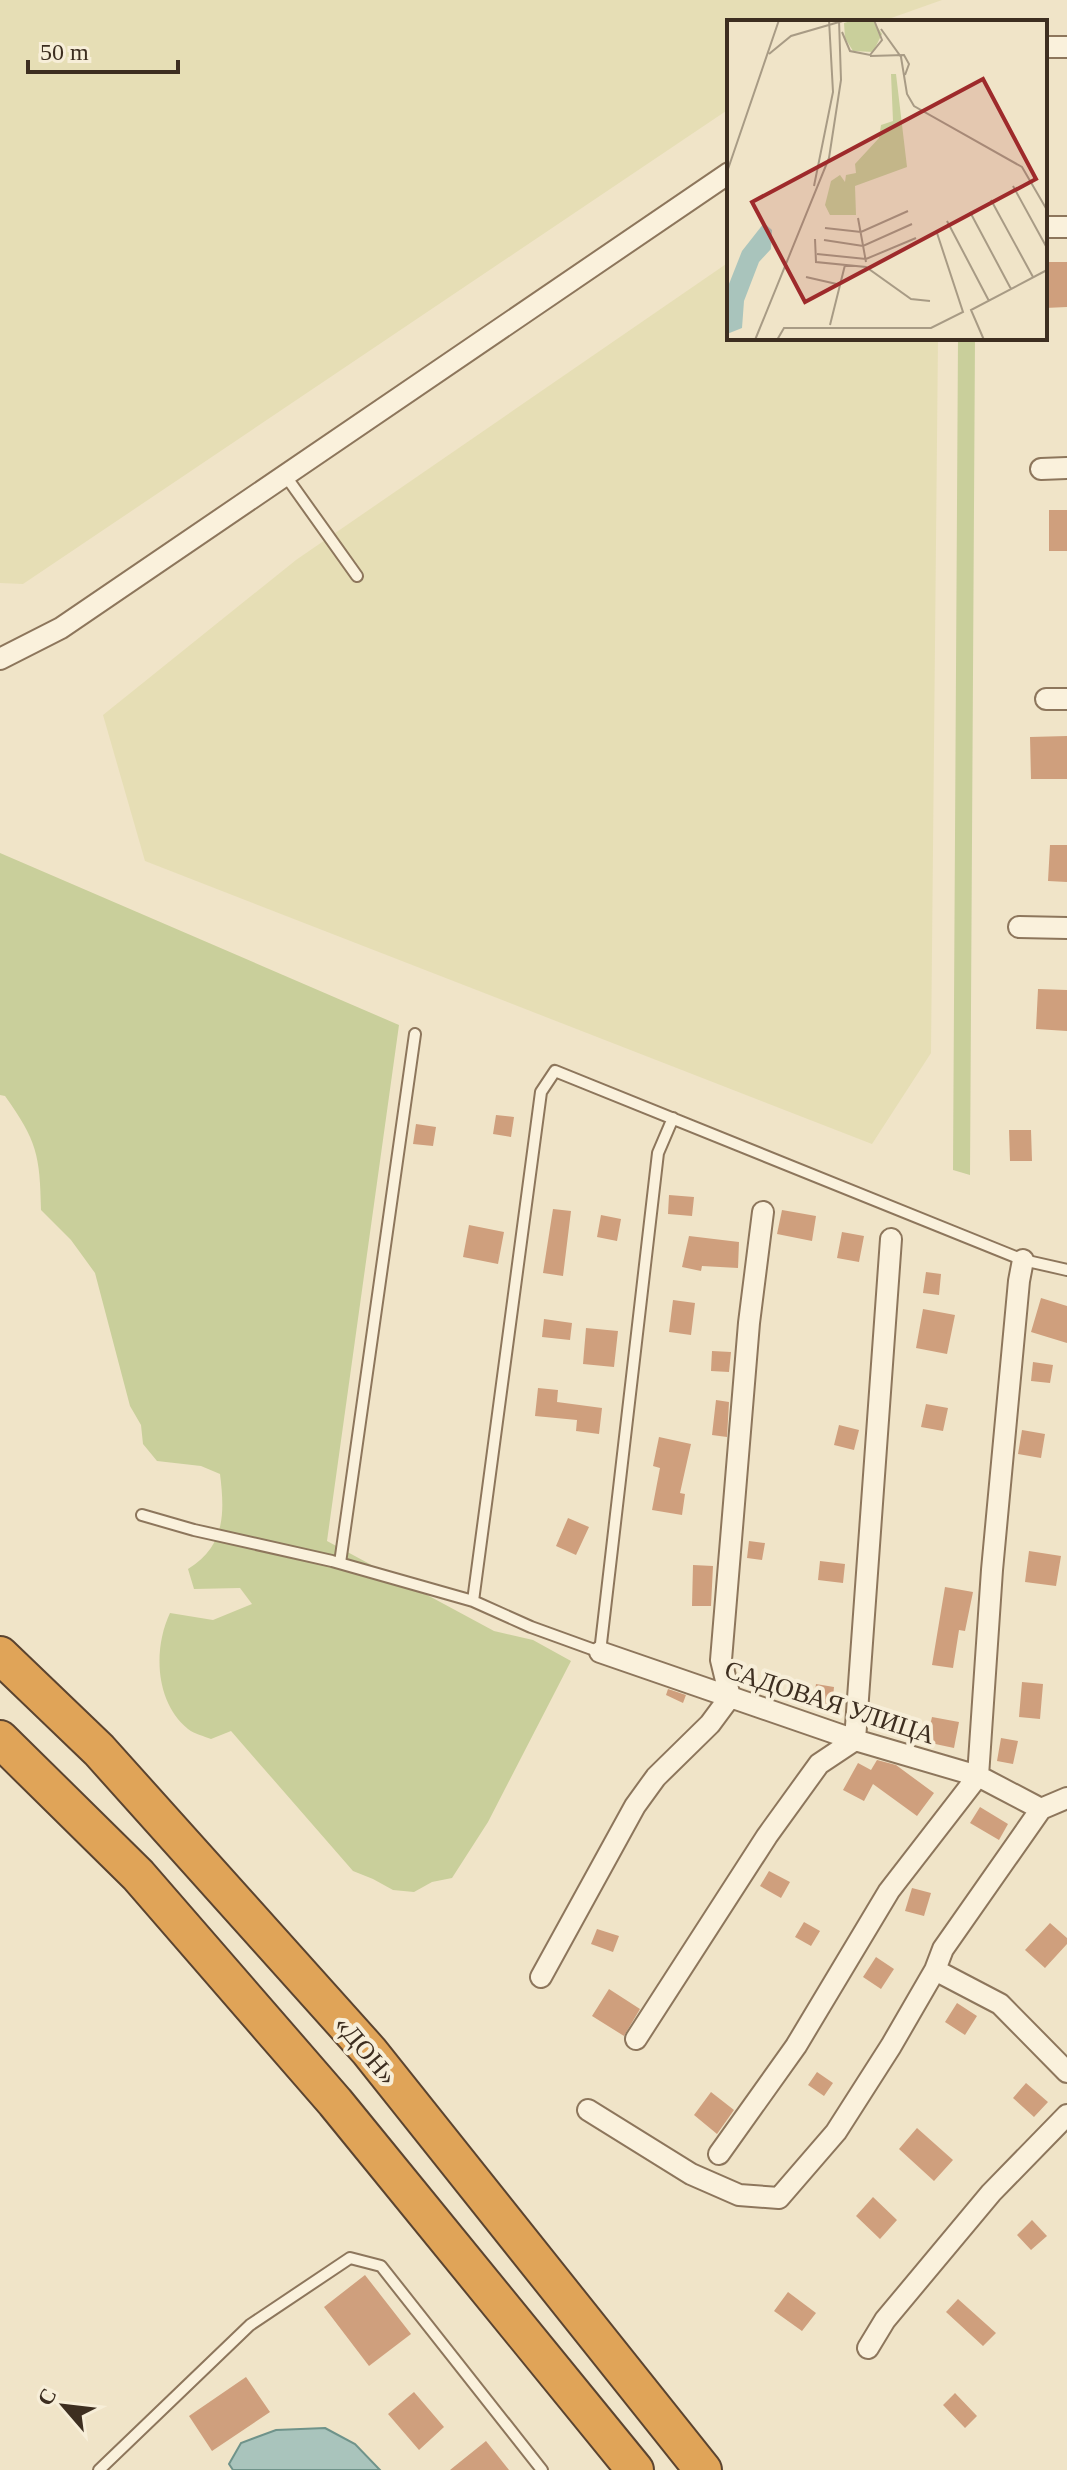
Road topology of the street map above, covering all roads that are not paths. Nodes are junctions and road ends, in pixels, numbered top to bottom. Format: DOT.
graph roads {
  1 [pos="727,174"];
  2 [pos="1067,468"];
  3 [pos="1041,469"];
  4 [pos="285,475"];
  5 [pos="357,576"];
  6 [pos="0,659"];
  7 [pos="1019,927"];
  8 [pos="1067,928"];
  9 [pos="415,1034"];
  10 [pos="673,1118"];
  11 [pos="763,1212"];
  12 [pos="891,1239"];
  13 [pos="1023,1260"];
  14 [pos="1067,1270"];
  15 [pos="142,1515"];
  16 [pos="340,1563"];
  17 [pos="473,1601"];
  18 [pos="600,1652"];
  19 [pos="0,1655"];
  20 [pos="730,1697"];
  21 [pos="855,1740"];
  22 [pos="3,1743"];
  23 [pos="978,1776"];
  24 [pos="1067,1798"];
  25 [pos="1041,1809"];
  26 [pos="935,1970"];
  27 [pos="541,1977"];
  28 [pos="636,2039"];
  29 [pos="1067,2072"];
  30 [pos="588,2110"];
  31 [pos="1067,2115"];
  32 [pos="719,2154"];
  33 [pos="868,2348"];
  34 [pos="99,2470"];
  35 [pos="542,2470"];
  36 [pos="635,2470"];
  37 [pos="703,2470"];
  1 -- 4 [label="street"];
  2 -- 3 [label="street"];
  4 -- 5 [label="lane"];
  4 -- 6 [label="street"];
  7 -- 8 [label="street"];
  9 -- 16 [label="lane"];
  10 -- 13 [label="lane"];
  10 -- 17 [label="lane"];
  10 -- 18 [label="lane"];
  11 -- 20 [label="street"];
  12 -- 21 [label="street"];
  13 -- 14 [label="lane"];
  13 -- 23 [label="street"];
  15 -- 16 [label="lane"];
  16 -- 17 [label="lane"];
  17 -- 18 [label="lane"];
  18 -- 20 [label="street, САДОВАЯ УЛИЦА"];
  19 -- 37 [label="highway, «ДОН»"];
  20 -- 21 [label="street, САДОВАЯ УЛИЦА"];
  20 -- 27 [label="street"];
  21 -- 23 [label="street, САДОВАЯ УЛИЦА"];
  21 -- 28 [label="street"];
  22 -- 36 [label="highway"];
  23 -- 25 [label="street, САДОВАЯ УЛИЦА"];
  23 -- 32 [label="street"];
  24 -- 25 [label="street"];
  25 -- 26 [label="street"];
  26 -- 29 [label="street"];
  26 -- 30 [label="street"];
  31 -- 33 [label="street"];
  34 -- 35 [label="lane"];
}
